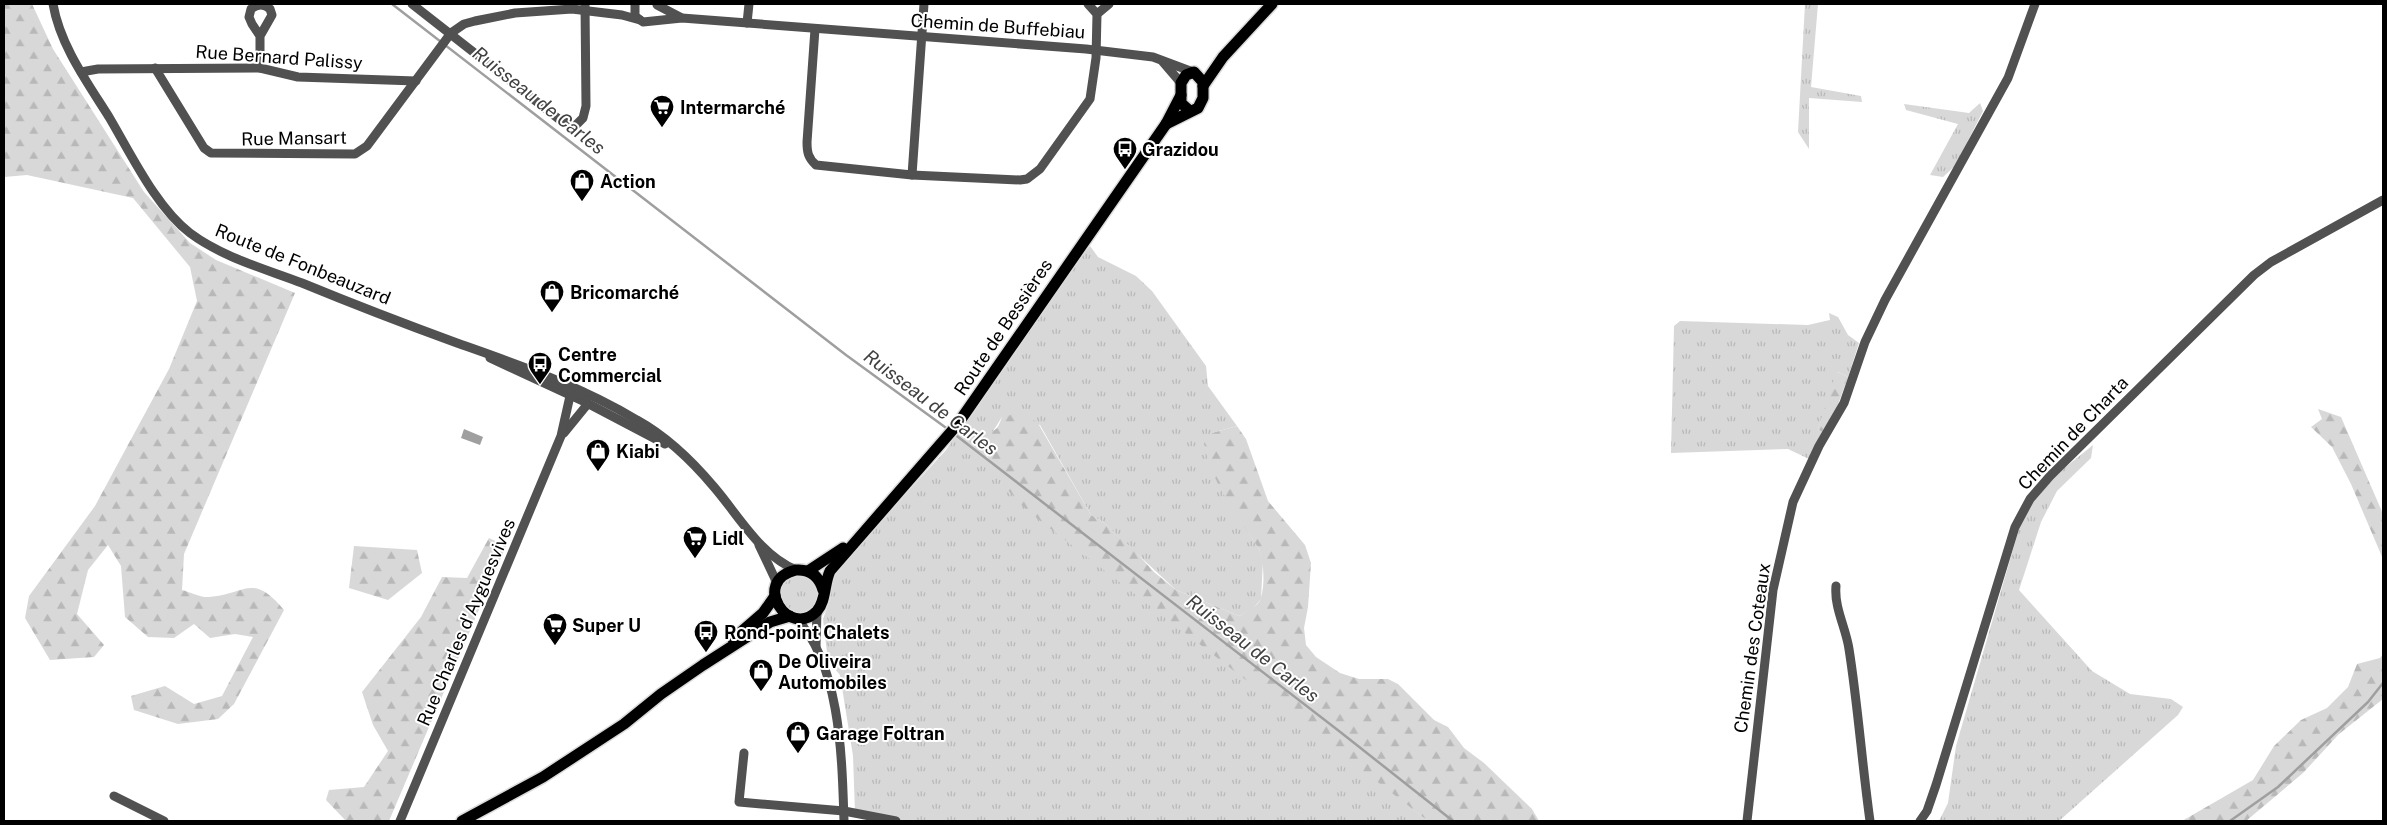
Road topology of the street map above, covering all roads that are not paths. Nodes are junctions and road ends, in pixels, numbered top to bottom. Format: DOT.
graph roads {
  1 [pos="53,4"];
  2 [pos="412,4"];
  3 [pos="657,4"];
  4 [pos="749,4"];
  5 [pos="924,4"];
  6 [pos="1088,4"];
  7 [pos="1110,4"];
  8 [pos="1272,4"];
  9 [pos="2035,4"];
  10 [pos="634,6"];
  11 [pos="586,7"];
  12 [pos="1097,14"];
  13 [pos="622,15"];
  14 [pos="682,18"];
  15 [pos="653,19"];
  16 [pos="640,20"];
  17 [pos="747,23"];
  18 [pos="815,29"];
  19 [pos="451,33"];
  20 [pos="260,36"];
  21 [pos="921,36"];
  22 [pos="1095,50"];
  23 [pos="1223,57"];
  24 [pos="1161,60"];
  25 [pos="155,68"];
  26 [pos="260,68"];
  27 [pos="81,72"];
  28 [pos="1194,73"];
  29 [pos="416,81"];
  30 [pos="1181,83"];
  31 [pos="1204,86"];
  32 [pos="1181,96"];
  33 [pos="1190,111"];
  34 [pos="1166,124"];
  35 [pos="912,175"];
  36 [pos="2383,200"];
  37 [pos="460,344"];
  38 [pos="580,398"];
  39 [pos="561,436"];
  40 [pos="755,538"];
  41 [pos="855,540"];
  42 [pos="802,570"];
  43 [pos="777,583"];
  44 [pos="1836,586"];
  45 [pos="823,590"];
  46 [pos="775,596"];
  47 [pos="817,611"];
  48 [pos="793,617"];
  49 [pos="817,648"];
  50 [pos="703,665"];
  51 [pos="744,754"];
  52 [pos="114,796"];
  53 [pos="844,812"];
  54 [pos="164,821"];
  55 [pos="400,821"];
  56 [pos="462,821"];
  57 [pos="844,821"];
  58 [pos="896,821"];
  59 [pos="1747,821"];
  60 [pos="1870,821"];
  61 [pos="1920,821"];
  1 -- 27 [label="street, Route de Fonbeauzard"];
  2 -- 19 [label="street"];
  3 -- 14 [label="street, Chemin de Buffebiau"];
  3 -- 15 [label="street"];
  4 -- 17 [label="street"];
  5 -- 21 [label="street"];
  6 -- 12 [label="street"];
  7 -- 12 [label="street"];
  8 -- 23 [label="main road, Route de Bessières"];
  9 -- 59 [label="street, Chemin des Coteaux"];
  10 -- 13 [label="street"];
  10 -- 16 [label="street"];
  11 -- 13 [label="street, Chemin de Buffebiau"];
  11 -- 19 [label="street, Chemin de Buffebiau"];
  11 -- 19 [label="street"];
  12 -- 22 [label="street"];
  13 -- 16 [label="street, Chemin de Buffebiau"];
  14 -- 15 [label="street, Chemin de Buffebiau"];
  14 -- 17 [label="street, Chemin de Buffebiau"];
  15 -- 16 [label="street, Chemin de Buffebiau"];
  17 -- 18 [label="street, Chemin de Buffebiau"];
  18 -- 21 [label="street, Chemin de Buffebiau"];
  18 -- 35 [label="street"];
  19 -- 29 [label="street, Rue Mansart"];
  20 -- 26 [label="street"];
  21 -- 22 [label="street, Chemin de Buffebiau"];
  21 -- 35 [label="street"];
  22 -- 24 [label="street, Chemin de Buffebiau"];
  22 -- 35 [label="street"];
  23 -- 28 [label="main road, Route de Bessières"];
  23 -- 31 [label="main road, Route de Bessières"];
  24 -- 28 [label="street, Chemin de Buffebiau"];
  24 -- 30 [label="street"];
  25 -- 26 [label="street, Rue Bernard Palissy"];
  25 -- 27 [label="street, Rue Bernard Palissy"];
  25 -- 29 [label="street, Rue Mansart"];
  26 -- 29 [label="street, Rue Bernard Palissy"];
  27 -- 37 [label="street, Route de Fonbeauzard"];
  28 -- 30 [label="main road, Route de Bessières"];
  28 -- 31 [label="main road"];
  30 -- 32 [label="main road, Route de Bessières"];
  31 -- 33 [label="main road, Route de Bessières"];
  32 -- 33 [label="main road"];
  32 -- 34 [label="main road, Route de Bessières"];
  33 -- 34 [label="main road, Route de Bessières"];
  34 -- 41 [label="main road, Route de Bessières"];
  36 -- 61 [label="street, Chemin de Charta"];
  37 -- 38 [label="street, Route de Fonbeauzard"];
  37 -- 38 [label="street, Route de Fonbeauzard"];
  38 -- 39 [label="street, Rue Charles d'Ayguesvives"];
  38 -- 39 [label="street, Rue Charles d'Ayguesvives"];
  38 -- 40 [label="street"];
  39 -- 55 [label="street, Rue Charles d'Ayguesvives"];
  40 -- 42 [label="street"];
  40 -- 43 [label="street"];
  41 -- 42 [label="main road, Route de Bessières"];
  41 -- 45 [label="main road, Route de Bessières"];
  42 -- 43 [label="main road, Route de Bessières"];
  42 -- 45 [label="main road"];
  43 -- 46 [label="main road"];
  44 -- 60 [label="street"];
  45 -- 47 [label="main road, Route de Bessières"];
  46 -- 48 [label="main road"];
  46 -- 50 [label="main road"];
  47 -- 48 [label="main road"];
  47 -- 49 [label="street"];
  48 -- 49 [label="street"];
  48 -- 50 [label="main road"];
  49 -- 53 [label="street"];
  50 -- 56 [label="main road"];
  51 -- 53 [label="street"];
  52 -- 54 [label="street"];
  53 -- 57 [label="street"];
  53 -- 58 [label="street"];
}
